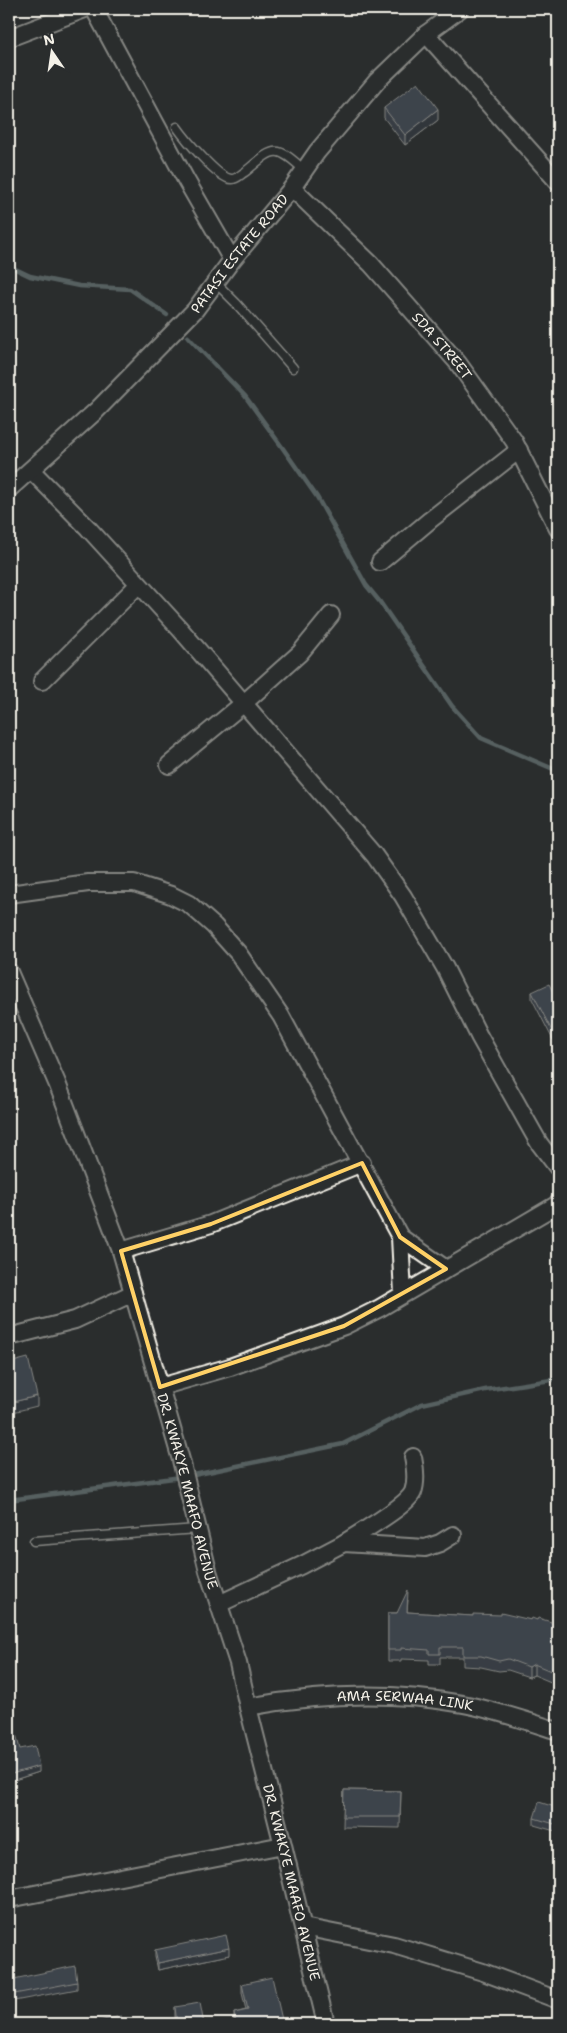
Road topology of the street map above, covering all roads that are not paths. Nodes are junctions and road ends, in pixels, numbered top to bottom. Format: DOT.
graph roads {
  1 [pos="85,9"];
  2 [pos="94,9"];
  3 [pos="460,9"];
  4 [pos="426,34"];
  5 [pos="9,38"];
  6 [pos="177,127"];
  7 [pos="304,170"];
  8 [pos="558,182"];
  9 [pos="292,188"];
  10 [pos="232,260"];
  11 [pos="215,282"];
  12 [pos="293,368"];
  13 [pos="519,450"];
  14 [pos="31,470"];
  15 [pos="9,489"];
  16 [pos="558,529"];
  17 [pos="380,562"];
  18 [pos="138,585"];
  19 [pos="331,615"];
  20 [pos="42,681"];
  21 [pos="244,703"];
  22 [pos="169,764"];
  23 [pos="9,894"];
  24 [pos="9,972"];
  25 [pos="362,1163"];
  26 [pos="558,1168"];
  27 [pos="558,1204"];
  28 [pos="400,1237"];
  29 [pos="121,1251"];
  30 [pos="446,1269"];
  31 [pos="133,1293"];
  32 [pos="403,1294"];
  33 [pos="9,1337"];
  34 [pos="160,1387"];
  35 [pos="413,1456"];
  36 [pos="197,1529"];
  37 [pos="453,1535"];
  38 [pos="34,1541"];
  39 [pos="344,1543"];
  40 [pos="219,1604"];
  41 [pos="248,1707"];
  42 [pos="558,1731"];
  43 [pos="283,1845"];
  44 [pos="9,1899"];
  45 [pos="303,1927"];
  46 [pos="558,2000"];
  47 [pos="326,2024"];
  1 -- 5 [label="street"];
  2 -- 10 [label="street"];
  3 -- 4 [label="street, PATASI ESTATE ROAD"];
  4 -- 7 [label="street, PATASI ESTATE ROAD"];
  4 -- 8 [label="street"];
  6 -- 7 [label="lane"];
  7 -- 9 [label="street, PATASI ESTATE ROAD"];
  9 -- 10 [label="street, PATASI ESTATE ROAD"];
  9 -- 13 [label="street, SDA STREET"];
  10 -- 11 [label="street, PATASI ESTATE ROAD"];
  11 -- 12 [label="lane"];
  11 -- 14 [label="street, PATASI ESTATE ROAD"];
  13 -- 16 [label="street, SDA STREET"];
  13 -- 17 [label="street"];
  14 -- 15 [label="street, PATASI ESTATE ROAD"];
  14 -- 18 [label="street"];
  18 -- 20 [label="street"];
  18 -- 21 [label="street"];
  19 -- 21 [label="street"];
  21 -- 22 [label="street"];
  21 -- 26 [label="street"];
  23 -- 25 [label="street"];
  24 -- 29 [label="street, DR. KWAKYE MAAFO AVENUE"];
  25 -- 28 [label="street"];
  25 -- 29 [label="street"];
  27 -- 30 [label="street"];
  28 -- 30 [label="street"];
  28 -- 32 [label="street"];
  29 -- 31 [label="street, DR. KWAKYE MAAFO AVENUE"];
  30 -- 32 [label="street"];
  31 -- 33 [label="street"];
  31 -- 34 [label="street, DR. KWAKYE MAAFO AVENUE"];
  32 -- 34 [label="street"];
  34 -- 36 [label="street, DR. KWAKYE MAAFO AVENUE"];
  35 -- 39 [label="street"];
  36 -- 38 [label="lane"];
  36 -- 40 [label="street, DR. KWAKYE MAAFO AVENUE"];
  37 -- 39 [label="street"];
  39 -- 40 [label="street"];
  40 -- 41 [label="street, DR. KWAKYE MAAFO AVENUE"];
  41 -- 42 [label="street, AMA SERWAA LINK"];
  41 -- 43 [label="street, DR. KWAKYE MAAFO AVENUE"];
  43 -- 44 [label="street"];
  43 -- 45 [label="street, DR. KWAKYE MAAFO AVENUE"];
  45 -- 46 [label="street"];
  45 -- 47 [label="street, DR. KWAKYE MAAFO AVENUE"];
}
